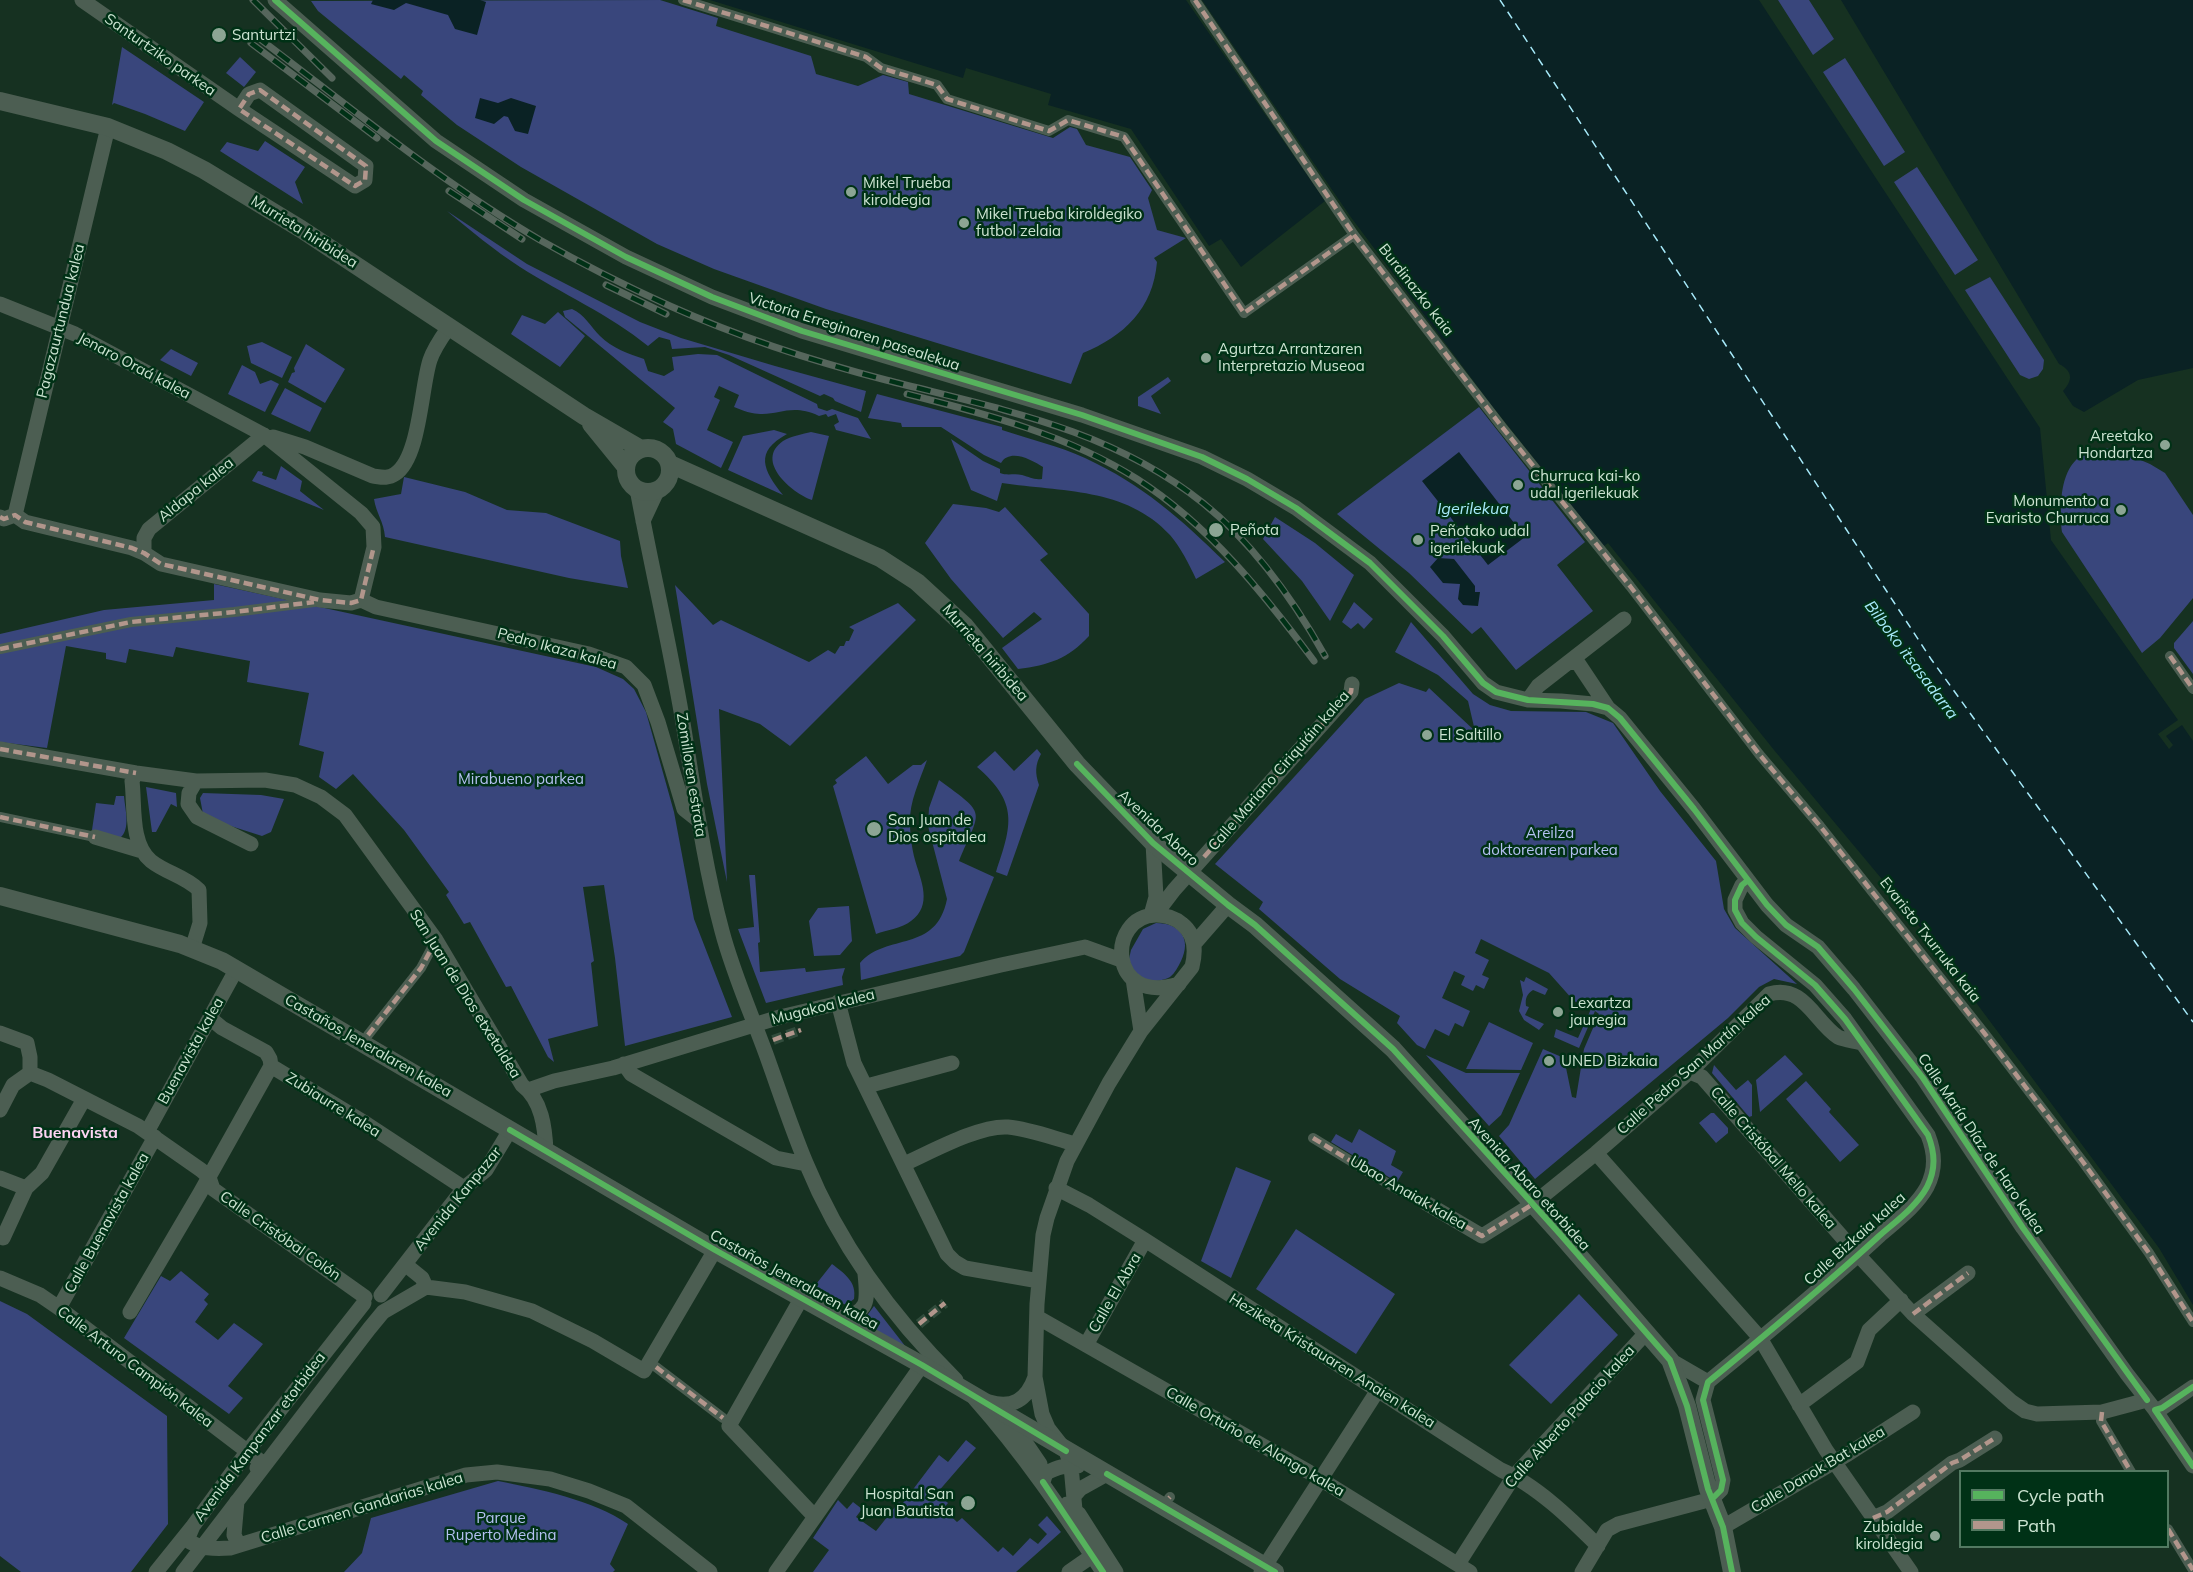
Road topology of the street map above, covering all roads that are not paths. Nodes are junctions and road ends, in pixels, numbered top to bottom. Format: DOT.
graph roads {
  1 [pos="82,0"];
  2 [pos="276,0"];
  3 [pos="683,0"];
  4 [pos="1195,0"];
  5 [pos="0,101"];
  6 [pos="238,109"];
  7 [pos="108,127"];
  8 [pos="1354,235"];
  9 [pos="0,304"];
  10 [pos="449,327"];
  11 [pos="60,328"];
  12 [pos="584,416"];
  13 [pos="264,435"];
  14 [pos="641,449"];
  15 [pos="670,464"];
  16 [pos="626,467"];
  17 [pos="715,485"];
  18 [pos="662,487"];
  19 [pos="637,489"];
  20 [pos="7,516"];
  21 [pos="643,521"];
  22 [pos="144,553"];
  23 [pos="1630,586"];
  24 [pos="320,600"];
  25 [pos="361,600"];
  26 [pos="1624,619"];
  27 [pos="0,649"];
  28 [pos="2170,656"];
  29 [pos="1570,662"];
  30 [pos="1352,684"];
  31 [pos="2193,689"];
  32 [pos="1528,700"];
  33 [pos="1608,708"];
  34 [pos="0,749"];
  35 [pos="1077,764"];
  36 [pos="136,773"];
  37 [pos="196,781"];
  38 [pos="0,816"];
  39 [pos="698,820"];
  40 [pos="95,837"];
  41 [pos="1153,843"];
  42 [pos="251,844"];
  43 [pos="142,851"];
  44 [pos="1189,874"];
  45 [pos="1747,881"];
  46 [pos="0,896"];
  47 [pos="1228,905"];
  48 [pos="1153,915"];
  49 [pos="436,940"];
  50 [pos="1194,944"];
  51 [pos="192,949"];
  52 [pos="1121,960"];
  53 [pos="236,970"];
  54 [pos="1133,979"];
  55 [pos="1179,984"];
  56 [pos="838,1002"];
  57 [pos="210,1018"];
  58 [pos="755,1025"];
  59 [pos="1142,1031"];
  60 [pos="0,1033"];
  61 [pos="368,1035"];
  62 [pos="1862,1043"];
  63 [pos="952,1063"];
  64 [pos="624,1064"];
  65 [pos="271,1066"];
  66 [pos="1690,1072"];
  67 [pos="30,1073"];
  68 [pos="6,1083"];
  69 [pos="867,1086"];
  70 [pos="528,1090"];
  71 [pos="84,1099"];
  72 [pos="0,1110"];
  73 [pos="510,1130"];
  74 [pos="151,1135"];
  75 [pos="1313,1138"];
  76 [pos="1075,1144"];
  77 [pos="546,1151"];
  78 [pos="1596,1153"];
  79 [pos="806,1164"];
  80 [pos="904,1164"];
  81 [pos="205,1173"];
  82 [pos="0,1178"];
  83 [pos="26,1188"];
  84 [pos="464,1188"];
  85 [pos="1056,1188"];
  86 [pos="1426,1203"];
  87 [pos="1533,1204"];
  88 [pos="3,1238"];
  89 [pos="1145,1240"];
  90 [pos="715,1250"];
  91 [pos="1858,1255"];
  92 [pos="406,1265"];
  93 [pos="1968,1273"];
  94 [pos="865,1274"];
  95 [pos="0,1278"];
  96 [pos="1039,1281"];
  97 [pos="426,1287"];
  98 [pos="801,1299"];
  99 [pos="1901,1300"];
  100 [pos="375,1304"];
  101 [pos="59,1308"];
  102 [pos="130,1312"];
  103 [pos="1913,1314"];
  104 [pos="1037,1317"];
  105 [pos="840,1321"];
  106 [pos="2193,1322"];
  107 [pos="1645,1334"];
  108 [pos="1760,1338"];
  109 [pos="1086,1345"];
  110 [pos="1670,1360"];
  111 [pos="922,1365"];
  112 [pos="650,1369"];
  113 [pos="1035,1377"];
  114 [pos="1708,1382"];
  115 [pos="2193,1387"];
  116 [pos="1378,1390"];
  117 [pos="972,1396"];
  118 [pos="1799,1405"];
  119 [pos="2151,1405"];
  120 [pos="1913,1412"];
  121 [pos="2102,1412"];
  122 [pos="1008,1417"];
  123 [pos="723,1418"];
  124 [pos="1995,1438"];
  125 [pos="247,1452"];
  126 [pos="1069,1458"];
  127 [pos="1834,1462"];
  128 [pos="264,1464"];
  129 [pos="2193,1466"];
  130 [pos="2130,1470"];
  131 [pos="1100,1471"];
  132 [pos="1514,1476"];
  133 [pos="1044,1478"];
  134 [pos="1320,1480"];
  135 [pos="242,1494"];
  136 [pos="1712,1499"];
  137 [pos="1075,1503"];
  138 [pos="815,1517"];
  139 [pos="1873,1518"];
  140 [pos="193,1526"];
  141 [pos="1723,1527"];
  142 [pos="2169,1531"];
  143 [pos="239,1545"];
  144 [pos="202,1546"];
  145 [pos="1598,1546"];
  146 [pos="1092,1556"];
  147 [pos="1464,1568"];
  148 [pos="1267,1570"];
  149 [pos="2193,1570"];
  150 [pos="156,1572"];
  151 [pos="183,1572"];
  152 [pos="710,1572"];
  153 [pos="776,1572"];
  154 [pos="1069,1572"];
  155 [pos="1103,1572"];
  156 [pos="1116,1572"];
  157 [pos="1582,1572"];
  158 [pos="1732,1572"];
  159 [pos="1911,1572"];
  1 -- 6 [label="street, Santurtziko parkea"];
  2 -- 32 [label="street, Victoria Erreginaren pasealekua"];
  3 -- 8 [label="street"];
  4 -- 8 [label="street, Burdinazko kaia"];
  5 -- 7 [label="street, Murrieta hiribidea"];
  6 -- 6 [label="street, Santurtziko parkea"];
  7 -- 10 [label="street, Murrieta hiribidea"];
  7 -- 11 [label="street, Pagazaurtundua kalea"];
  8 -- 23 [label="street, Burdinazko kaia"];
  9 -- 11 [label="street, Jenaro Oraá kalea"];
  10 -- 12 [label="street, Murrieta hiribidea"];
  10 -- 13 [label="street, Jenaro Oraá kalea"];
  11 -- 13 [label="street, Jenaro Oraá kalea"];
  11 -- 20 [label="street, Pagazaurtundua kalea"];
  12 -- 14 [label="street, Murrieta hiribidea"];
  12 -- 16 [label="street, Murrieta hiribidea"];
  13 -- 22 [label="street, Aldapa kalea"];
  13 -- 25 [label="street, Jenaro Oraá kalea"];
  14 -- 15 [label="street"];
  14 -- 16 [label="street"];
  15 -- 17 [label="street, Murrieta hiribidea"];
  15 -- 18 [label="street"];
  16 -- 19 [label="street"];
  17 -- 18 [label="street, Murrieta hiribidea"];
  17 -- 35 [label="street, Murrieta hiribidea"];
  18 -- 19 [label="street"];
  18 -- 21 [label="street"];
  19 -- 21 [label="street, Zomilloren estrata"];
  20 -- 22 [label="street, Pedro Ikaza kalea"];
  21 -- 39 [label="street, Zomilloren estrata"];
  22 -- 24 [label="street, Pedro Ikaza kalea"];
  23 -- 106 [label="street, Evaristo Txurruka kaia"];
  24 -- 25 [label="street, Pedro Ikaza kalea"];
  24 -- 27 [label="street, Pedro Ikaza kalea"];
  25 -- 39 [label="street, Pedro Ikaza kalea"];
  26 -- 29 [label="street"];
  28 -- 31 [label="street"];
  29 -- 32 [label="street"];
  29 -- 33 [label="street, Calle María Díaz de Haro kalea"];
  30 -- 44 [label="street, Calle Mariano Ciriquiáin kalea"];
  32 -- 33 [label="street"];
  33 -- 45 [label="street, Calle María Díaz de Haro kalea"];
  34 -- 36 [label="street, San Juan de Dios etxetaldea"];
  35 -- 41 [label="street, Avenida Abaro"];
  36 -- 37 [label="street, San Juan de Dios etxetaldea"];
  36 -- 43 [label="street"];
  37 -- 42 [label="street"];
  37 -- 49 [label="street, San Juan de Dios etxetaldea"];
  38 -- 40 [label="street"];
  39 -- 58 [label="street, Zomilloren estrata"];
  40 -- 43 [label="street"];
  41 -- 44 [label="street, Avenida Abaro"];
  41 -- 48 [label="street"];
  43 -- 51 [label="street"];
  44 -- 47 [label="street, Avenida Abaro"];
  44 -- 48 [label="street, Calle Mariano Ciriquiáin kalea"];
  45 -- 62 [label="street, Calle Bizkaia kalea"];
  45 -- 119 [label="street, Calle María Díaz de Haro kalea"];
  46 -- 51 [label="street, Castaños Jeneralaren kalea"];
  47 -- 50 [label="street"];
  47 -- 87 [label="street, Avenida Abaro etorbidea"];
  48 -- 50 [label="street"];
  48 -- 52 [label="street"];
  49 -- 61 [label="street"];
  49 -- 70 [label="street, San Juan de Dios etxetaldea"];
  50 -- 55 [label="street"];
  51 -- 53 [label="street, Castaños Jeneralaren kalea"];
  52 -- 54 [label="street"];
  52 -- 56 [label="street, Mugakoa kalea"];
  53 -- 57 [label="street, Buenavista kalea"];
  53 -- 73 [label="street, Castaños Jeneralaren kalea"];
  54 -- 55 [label="street"];
  54 -- 59 [label="street"];
  55 -- 59 [label="street"];
  56 -- 58 [label="street, Mugakoa kalea"];
  56 -- 69 [label="street"];
  57 -- 65 [label="street, Zubiaurre kalea"];
  57 -- 74 [label="street, Buenavista kalea"];
  58 -- 64 [label="street, Mugakoa kalea"];
  58 -- 79 [label="street, Zomilloren estrata"];
  59 -- 76 [label="street"];
  60 -- 67 [label="street"];
  62 -- 66 [label="street, Calle Pedro San Martín kalea"];
  62 -- 91 [label="street, Calle Bizkaia kalea"];
  63 -- 69 [label="street"];
  64 -- 70 [label="street, Mugakoa kalea"];
  64 -- 79 [label="street"];
  65 -- 81 [label="street"];
  65 -- 84 [label="street, Zubiaurre kalea"];
  66 -- 78 [label="street, Calle Pedro San Martín kalea"];
  66 -- 91 [label="street, Calle Cristóbal Mello kalea"];
  67 -- 68 [label="street"];
  67 -- 71 [label="street, Calle Cristóbal Colón"];
  68 -- 72 [label="street"];
  69 -- 80 [label="street"];
  70 -- 77 [label="street, San Juan de Dios etxetaldea"];
  71 -- 74 [label="street, Calle Cristóbal Colón"];
  71 -- 83 [label="street"];
  73 -- 77 [label="street, Castaños Jeneralaren kalea"];
  73 -- 84 [label="street, Avenida Kanpazar"];
  74 -- 81 [label="street, Calle Cristóbal Colón"];
  74 -- 101 [label="street, Calle Buenavista kalea"];
  75 -- 86 [label="street, Ubao Anaiak kalea"];
  76 -- 80 [label="street"];
  76 -- 85 [label="street"];
  77 -- 90 [label="street, Castaños Jeneralaren kalea"];
  78 -- 87 [label="street, Calle Pedro San Martín kalea"];
  78 -- 108 [label="street"];
  79 -- 94 [label="street, Zomilloren estrata"];
  80 -- 96 [label="street"];
  81 -- 100 [label="street, Calle Cristóbal Colón"];
  81 -- 102 [label="street"];
  82 -- 83 [label="street"];
  83 -- 88 [label="street"];
  84 -- 92 [label="street, Avenida Kanpazar"];
  85 -- 89 [label="street, Heziketa Kristauaren Anaien kalea"];
  85 -- 96 [label="street"];
  86 -- 87 [label="street, Ubao Anaiak kalea"];
  87 -- 107 [label="street, Avenida Abaro etorbidea"];
  89 -- 109 [label="street, Calle El Abra"];
  89 -- 116 [label="street, Heziketa Kristauaren Anaien kalea"];
  90 -- 98 [label="street, Castaños Jeneralaren kalea"];
  90 -- 112 [label="street"];
  91 -- 99 [label="street, Calle Cristóbal Mello kalea"];
  91 -- 108 [label="street, Calle Bizkaia kalea"];
  92 -- 97 [label="street"];
  92 -- 100 [label="street, Avenida Kanpazar"];
  93 -- 103 [label="street"];
  94 -- 105 [label="street"];
  94 -- 117 [label="street, Zomilloren estrata"];
  95 -- 101 [label="street, Calle Arturo Campión kalea"];
  96 -- 104 [label="street"];
  97 -- 100 [label="street"];
  97 -- 112 [label="street"];
  98 -- 105 [label="street, Castaños Jeneralaren kalea"];
  98 -- 138 [label="street"];
  99 -- 103 [label="street, Calle Cristóbal Mello kalea"];
  99 -- 118 [label="street"];
  100 -- 125 [label="street, Avenida Kanpanzar etorbidea"];
  100 -- 128 [label="street, Avenida Kanpanzar etorbidea"];
  101 -- 125 [label="street, Calle Arturo Campión kalea"];
  103 -- 121 [label="street, Calle Cristóbal Mello kalea"];
  104 -- 109 [label="street, Calle Ortuño de Alango kalea"];
  104 -- 113 [label="street"];
  105 -- 111 [label="street, Castaños Jeneralaren kalea"];
  107 -- 110 [label="street, Avenida Abaro etorbidea"];
  107 -- 132 [label="street, Calle Alberto Palacio kalea"];
  108 -- 114 [label="street, Calle Bizkaia kalea"];
  108 -- 118 [label="street"];
  109 -- 134 [label="street, Calle Ortuño de Alango kalea"];
  110 -- 114 [label="street"];
  110 -- 136 [label="street, Avenida Abaro etorbidea"];
  111 -- 117 [label="street, Castaños Jeneralaren kalea"];
  111 -- 138 [label="street"];
  112 -- 123 [label="street"];
  113 -- 117 [label="street"];
  113 -- 126 [label="street"];
  114 -- 136 [label="street"];
  115 -- 119 [label="street"];
  116 -- 132 [label="street, Heziketa Kristauaren Anaien kalea"];
  116 -- 134 [label="street"];
  117 -- 122 [label="street, Castaños Jeneralaren kalea"];
  117 -- 133 [label="street, Zomilloren estrata"];
  118 -- 127 [label="street"];
  119 -- 121 [label="street, Calle Cristóbal Mello kalea"];
  119 -- 129 [label="street, Calle María Díaz de Haro kalea"];
  120 -- 127 [label="street, Calle Danok Bat kalea"];
  121 -- 130 [label="street"];
  122 -- 126 [label="street, Castaños Jeneralaren kalea"];
  122 -- 133 [label="street"];
  124 -- 139 [label="street"];
  125 -- 128 [label="street, Calle Arturo Campión kalea"];
  125 -- 140 [label="street, Avenida Kanpanzar etorbidea"];
  126 -- 131 [label="street, Castaños Jeneralaren kalea"];
  126 -- 133 [label="street"];
  126 -- 137 [label="street"];
  127 -- 139 [label="street"];
  127 -- 141 [label="street, Calle Danok Bat kalea"];
  128 -- 135 [label="street, Avenida Kanpanzar etorbidea"];
  131 -- 137 [label="street"];
  131 -- 148 [label="street, Castaños Jeneralaren kalea"];
  132 -- 145 [label="street, Heziketa Kristauaren Anaien kalea"];
  132 -- 147 [label="street, Calle Alberto Palacio kalea"];
  133 -- 137 [label="street"];
  133 -- 146 [label="street"];
  134 -- 147 [label="street, Calle Ortuño de Alango kalea"];
  134 -- 148 [label="street"];
  135 -- 143 [label="street"];
  135 -- 144 [label="street, Avenida Kanpanzar etorbidea"];
  136 -- 141 [label="street, Avenida Abaro etorbidea"];
  136 -- 145 [label="street"];
  137 -- 156 [label="street"];
  138 -- 153 [label="street"];
  139 -- 159 [label="street"];
  140 -- 144 [label="street"];
  140 -- 150 [label="street, Avenida Kanpanzar etorbidea"];
  141 -- 158 [label="street, Avenida Abaro etorbidea"];
  142 -- 149 [label="street"];
  143 -- 144 [label="street, Calle Carmen Gandarias kalea"];
  143 -- 152 [label="street, Calle Carmen Gandarias kalea"];
  144 -- 151 [label="street, Avenida Kanpanzar etorbidea"];
  145 -- 157 [label="street"];
  146 -- 154 [label="street"];
  146 -- 155 [label="street"];
}
